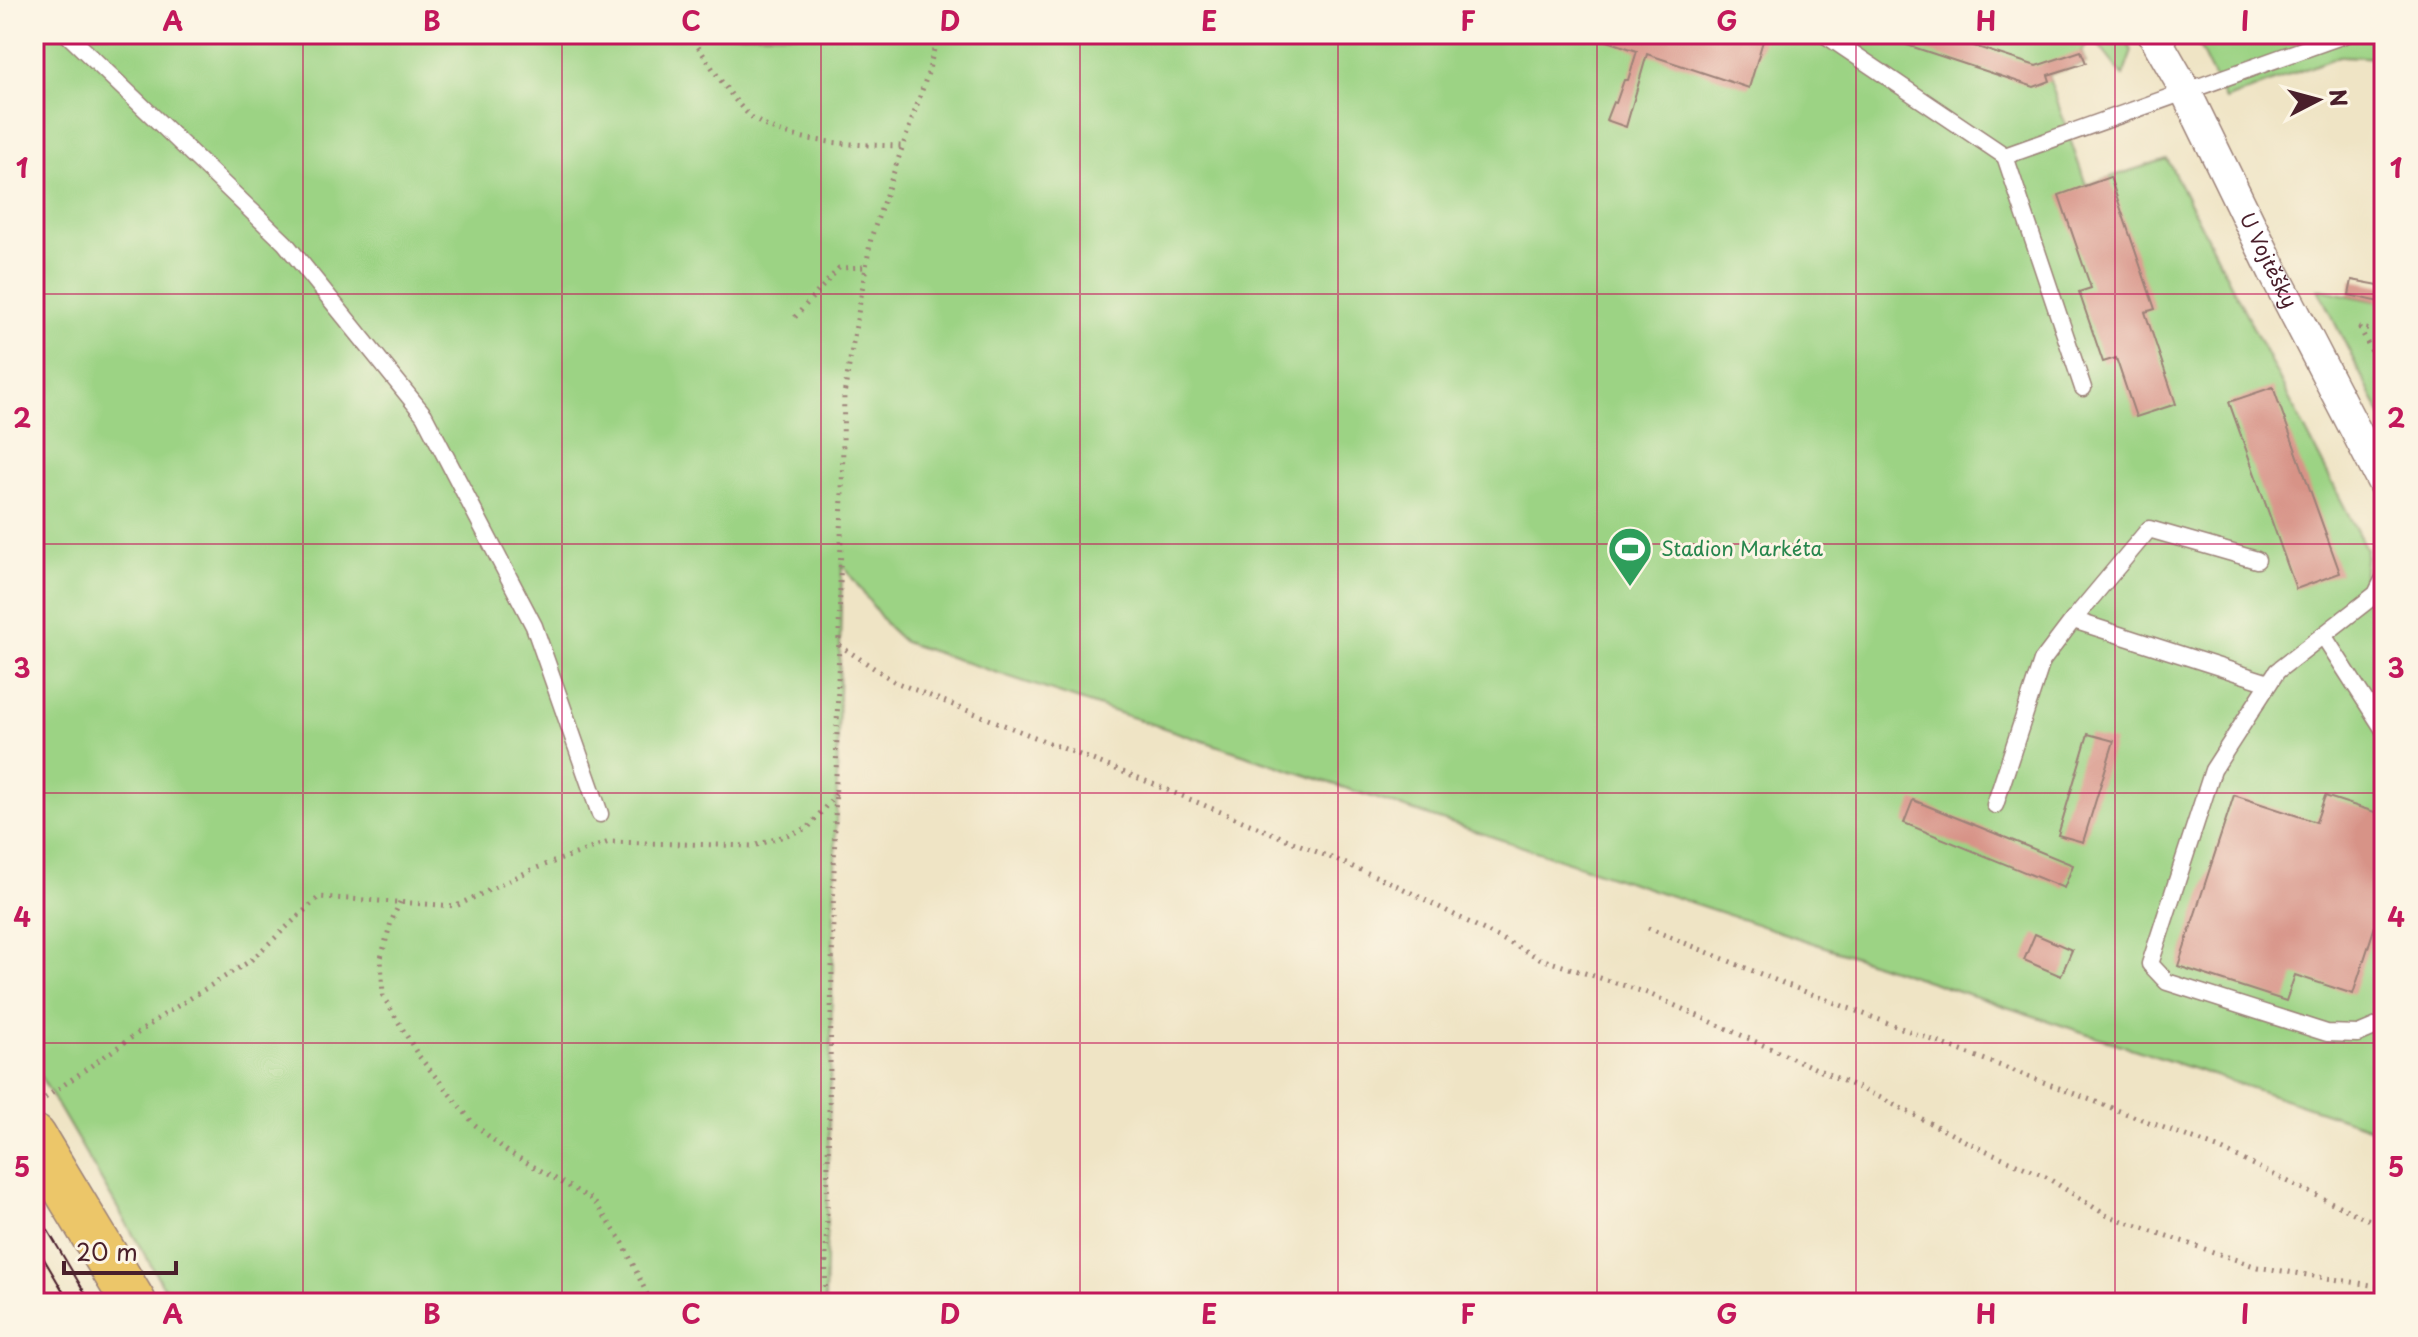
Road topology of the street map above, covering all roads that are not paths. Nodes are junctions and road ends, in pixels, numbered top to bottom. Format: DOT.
graph roads {
  1 [pos="67,34"];
  2 [pos="1824,34"];
  3 [pos="2153,34"];
  4 [pos="2347,34"];
  5 [pos="2185,90"];
  6 [pos="2005,156"];
  7 [pos="2083,388"];
  8 [pos="2384,485"];
  9 [pos="2257,560"];
  10 [pos="2384,578"];
  11 [pos="2073,620"];
  12 [pos="2323,635"];
  13 [pos="2269,683"];
  14 [pos="2384,730"];
  15 [pos="1995,805"];
  16 [pos="600,814"];
  17 [pos="2384,1023"];
  18 [pos="39,1118"];
  19 [pos="134,1303"];
  1 -- 16 [label="lane"];
  2 -- 6 [label="lane"];
  3 -- 5 [label="street, U Vojtěšky"];
  4 -- 5 [label="lane"];
  5 -- 6 [label="lane"];
  5 -- 8 [label="street, U Vojtěšky"];
  6 -- 7 [label="lane"];
  9 -- 11 [label="lane"];
  10 -- 12 [label="lane"];
  11 -- 13 [label="lane"];
  11 -- 15 [label="lane"];
  12 -- 13 [label="lane"];
  12 -- 14 [label="lane"];
  13 -- 17 [label="lane"];
  18 -- 19 [label="main road"];
}
